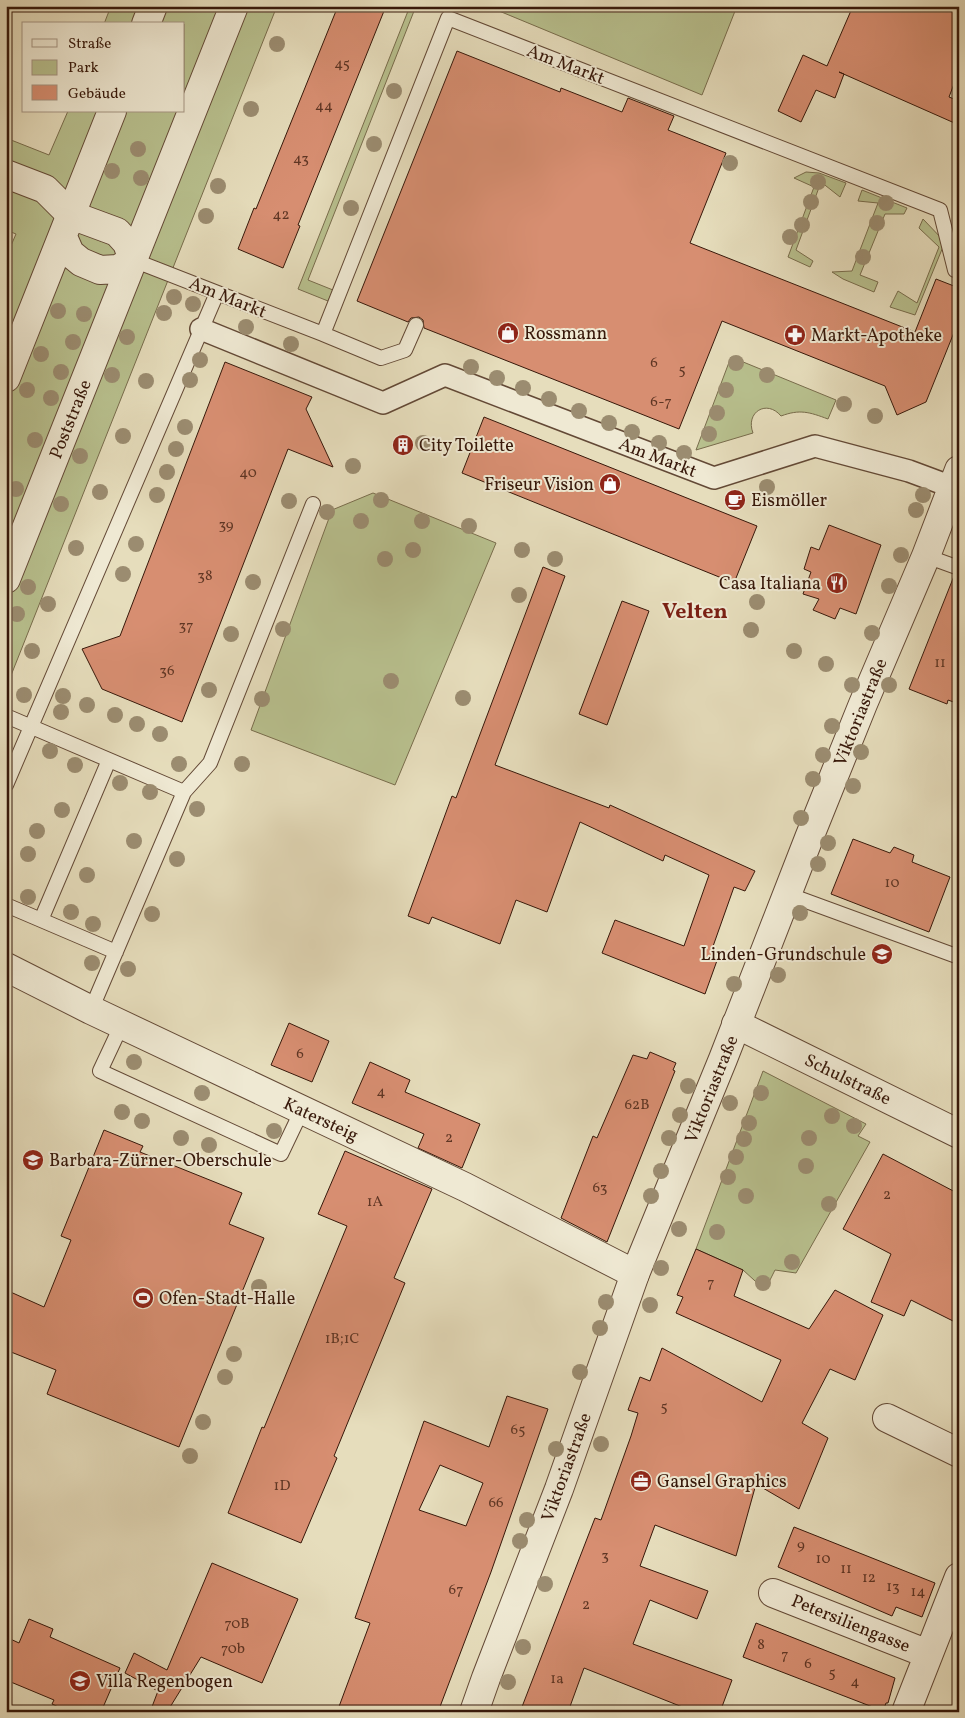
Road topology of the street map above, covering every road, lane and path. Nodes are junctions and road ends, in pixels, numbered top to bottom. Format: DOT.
graph roads {
  1 [pos="153,6"];
  2 [pos="234,6"];
  3 [pos="147,22"];
  4 [pos="112,112"];
  5 [pos="6,174"];
  6 [pos="67,226"];
  7 [pos="133,260"];
  8 [pos="959,271"];
  9 [pos="217,293"];
  10 [pos="416,325"];
  11 [pos="201,329"];
  12 [pos="323,334"];
  13 [pos="6,378"];
  14 [pos="956,479"];
  15 [pos="313,504"];
  16 [pos="926,556"];
  17 [pos="959,568"];
  18 [pos="6,579"];
  19 [pos="6,716"];
  20 [pos="31,727"];
  21 [pos="109,760"];
  22 [pos="6,784"];
  23 [pos="184,792"];
  24 [pos="787,894"];
  25 [pos="6,905"];
  26 [pos="40,920"];
  27 [pos="116,952"];
  28 [pos="959,957"];
  29 [pos="6,967"];
  30 [pos="91,1010"];
  31 [pos="122,1024"];
  32 [pos="736,1024"];
  33 [pos="302,1110"];
  34 [pos="959,1134"];
  35 [pos="635,1274"];
  36 [pos="887,1418"];
  37 [pos="959,1453"];
  38 [pos="959,1577"];
  39 [pos="774,1593"];
  40 [pos="928,1654"];
  41 [pos="474,1712"];
  42 [pos="906,1712"];
  1 -- 3 [label="street"];
  2 -- 7 [label="street, Poststraße"];
  4 -- 6 [label="street"];
  5 -- 6 [label="street"];
  6 -- 7 [label="street"];
  6 -- 7 [label="street"];
  6 -- 13 [label="street"];
  7 -- 9 [label="lane, Am Markt"];
  7 -- 18 [label="street, Poststraße"];
  8 -- 12 [label="lane, Am Markt"];
  9 -- 11 [label="lane"];
  9 -- 12 [label="lane, Am Markt"];
  10 -- 12 [label="lane, Am Markt"];
  11 -- 14 [label="street, Am Markt"];
  11 -- 20 [label="lane"];
  14 -- 16 [label="street, Viktoriastraße"];
  15 -- 23 [label="lane"];
  16 -- 17 [label="lane"];
  16 -- 24 [label="street, Viktoriastraße"];
  19 -- 20 [label="lane"];
  20 -- 21 [label="lane"];
  20 -- 22 [label="lane"];
  21 -- 23 [label="lane"];
  21 -- 26 [label="lane"];
  23 -- 27 [label="lane"];
  24 -- 28 [label="lane"];
  24 -- 32 [label="street, Viktoriastraße"];
  25 -- 26 [label="lane"];
  26 -- 27 [label="lane"];
  27 -- 30 [label="lane"];
  29 -- 30 [label="street, Katersteig"];
  30 -- 31 [label="street, Katersteig"];
  31 -- 33 [label="street, Katersteig"];
  31 -- 33 [label="lane"];
  32 -- 34 [label="street, Schulstraße"];
  32 -- 35 [label="street, Viktoriastraße"];
  33 -- 35 [label="street, Katersteig"];
  35 -- 41 [label="street, Viktoriastraße"];
  36 -- 37 [label="street"];
  38 -- 40 [label="street, Petersiliengasse"];
  39 -- 40 [label="street, Petersiliengasse"];
  40 -- 42 [label="street, Petersiliengasse"];
}
